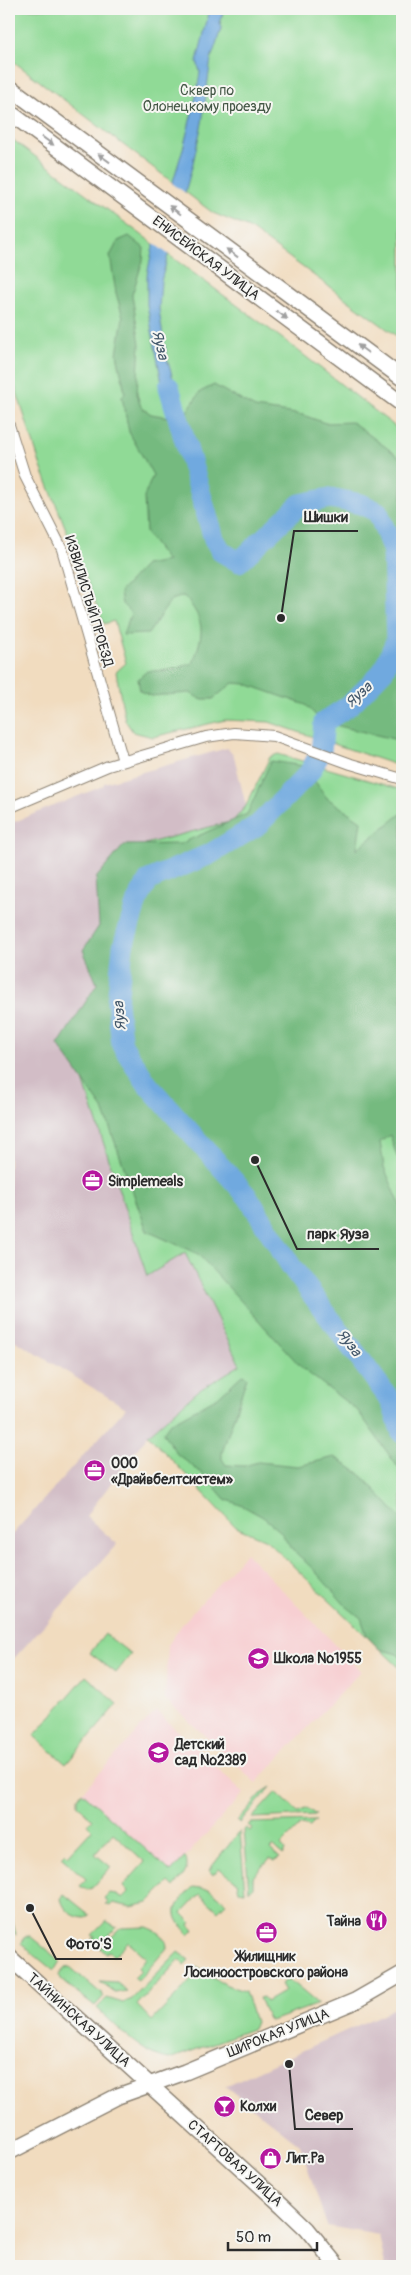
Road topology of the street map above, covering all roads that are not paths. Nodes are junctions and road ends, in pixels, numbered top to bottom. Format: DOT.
graph roads {
  1 [pos="9,87"];
  2 [pos="9,112"];
  3 [pos="402,378"];
  4 [pos="402,404"];
  5 [pos="9,425"];
  6 [pos="124,761"];
  7 [pos="402,779"];
  8 [pos="9,808"];
  9 [pos="9,1957"];
  10 [pos="402,1974"];
  11 [pos="150,2084"];
  12 [pos="9,2152"];
  13 [pos="337,2266"];
  3 -- 1 [label="main road, ЕНИСЕЙСКАЯ УЛИЦА, one-way"];
  2 -- 4 [label="main road, ЕНИСЕЙСКАЯ УЛИЦА, one-way"];
  5 -- 6 [label="street, ИЗВИЛИСТЫЙ ПРОЕЗД"];
  6 -- 7 [label="street"];
  6 -- 8 [label="street"];
  9 -- 11 [label="main road, ТАЙНИНСКАЯ УЛИЦА"];
  10 -- 11 [label="main road, ШИРОКАЯ УЛИЦА"];
  11 -- 12 [label="main road, ШИРОКАЯ УЛИЦА"];
  11 -- 13 [label="main road, СТАРТОВАЯ УЛИЦА"];
}
